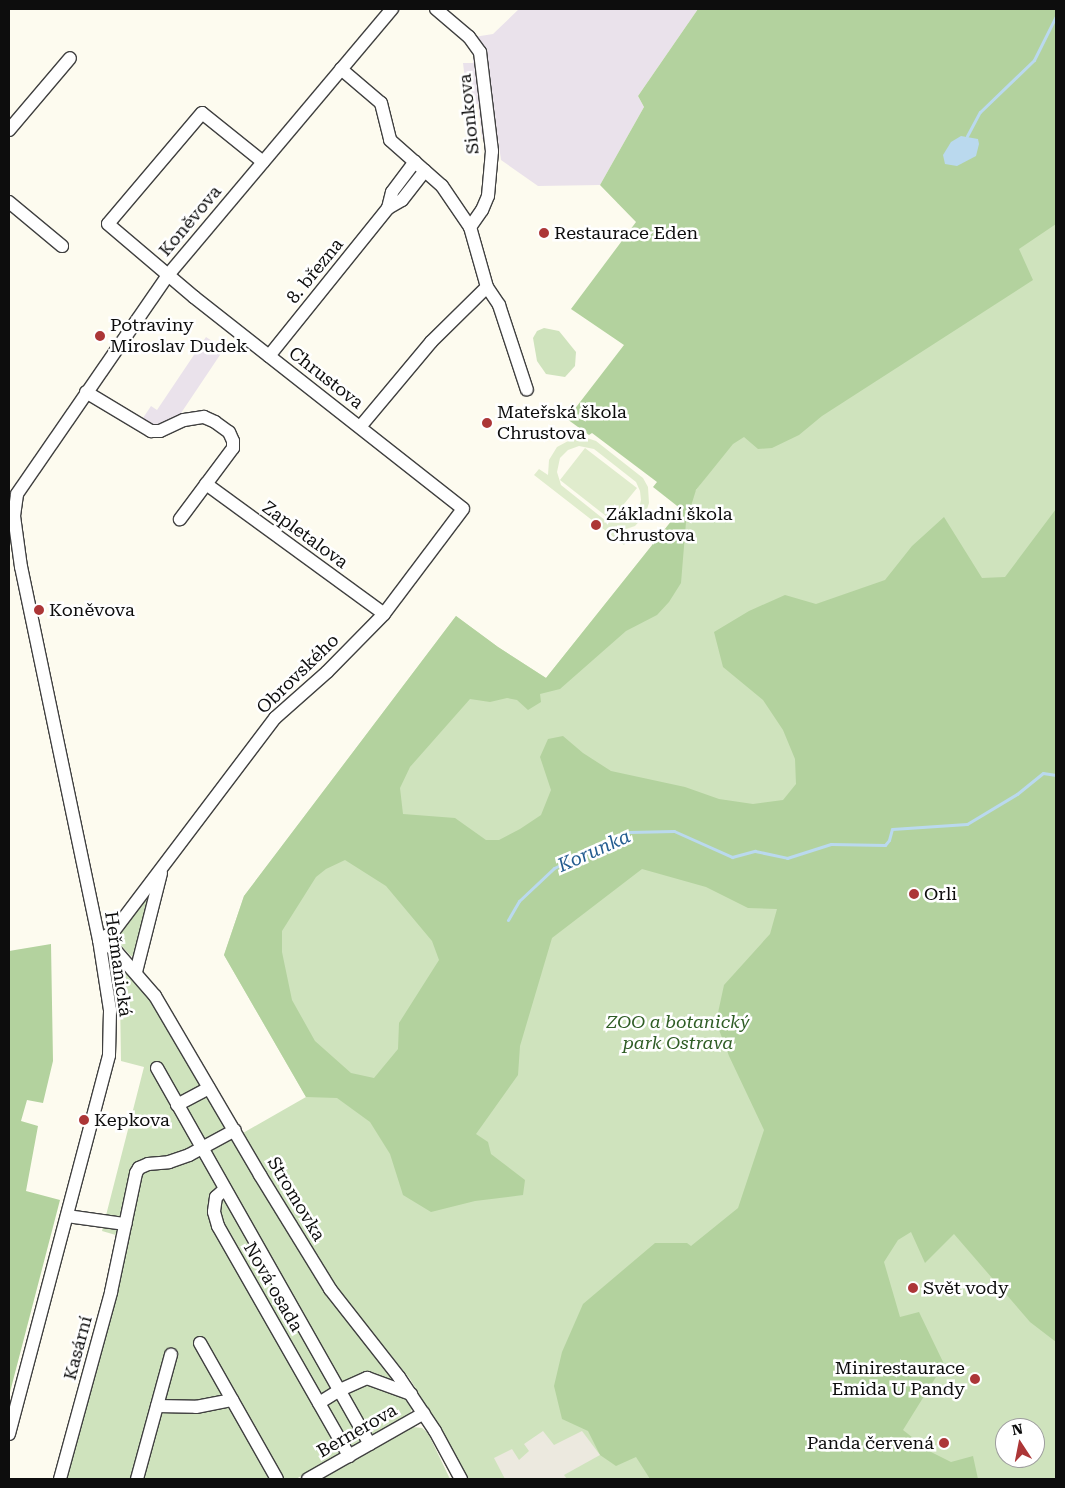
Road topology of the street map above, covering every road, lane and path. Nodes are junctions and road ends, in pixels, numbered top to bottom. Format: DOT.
graph roads {
  1 [pos="392,9"];
  2 [pos="436,9"];
  3 [pos="70,58"];
  4 [pos="341,69"];
  5 [pos="9,130"];
  6 [pos="263,162"];
  7 [pos="420,167"];
  8 [pos="9,202"];
  9 [pos="470,227"];
  10 [pos="62,246"];
  11 [pos="168,275"];
  12 [pos="487,287"];
  13 [pos="269,356"];
  14 [pos="528,390"];
  15 [pos="86,392"];
  16 [pos="360,427"];
  17 [pos="206,484"];
  18 [pos="13,491"];
  19 [pos="463,509"];
  20 [pos="180,519"];
  21 [pos="384,614"];
  22 [pos="162,868"];
  23 [pos="99,940"];
  24 [pos="136,972"];
  25 [pos="157,1068"];
  26 [pos="209,1088"];
  27 [pos="178,1105"];
  28 [pos="235,1130"];
  29 [pos="203,1148"];
  30 [pos="225,1189"];
  31 [pos="67,1216"];
  32 [pos="125,1224"];
  33 [pos="200,1343"];
  34 [pos="171,1355"];
  35 [pos="340,1390"];
  36 [pos="411,1394"];
  37 [pos="232,1400"];
  38 [pos="319,1402"];
  39 [pos="157,1406"];
  40 [pos="424,1413"];
  41 [pos="9,1433"];
  42 [pos="370,1444"];
  43 [pos="349,1456"];
  44 [pos="60,1479"];
  45 [pos="137,1479"];
  46 [pos="277,1479"];
  47 [pos="308,1479"];
  48 [pos="461,1479"];
  1 -- 4 [label="street, Koněvova"];
  2 -- 9 [label="street, Sionkova"];
  3 -- 5 [label="street"];
  4 -- 6 [label="street, Koněvova"];
  4 -- 7 [label="street"];
  6 -- 11 [label="street, Koněvova"];
  6 -- 11 [label="street, Chrustova"];
  7 -- 9 [label="street"];
  7 -- 13 [label="street, 8. března"];
  8 -- 10 [label="street"];
  9 -- 12 [label="street"];
  11 -- 13 [label="street, Chrustova"];
  11 -- 15 [label="street, Koněvova"];
  12 -- 14 [label="street"];
  12 -- 16 [label="street"];
  13 -- 16 [label="street, Chrustova"];
  15 -- 17 [label="street"];
  15 -- 18 [label="street, Koněvova"];
  16 -- 19 [label="street, Chrustova"];
  17 -- 20 [label="street"];
  17 -- 21 [label="street, Zapletalova"];
  18 -- 23 [label="street, Heřmanická"];
  19 -- 21 [label="street, Obrovského"];
  21 -- 22 [label="street, Obrovského"];
  22 -- 23 [label="street, Obrovského"];
  22 -- 24 [label="street, Obrovského"];
  23 -- 24 [label="street, Stromovka"];
  23 -- 31 [label="street, Heřmanická"];
  24 -- 26 [label="street, Stromovka"];
  25 -- 27 [label="street, Nová osada"];
  26 -- 27 [label="street"];
  26 -- 28 [label="street, Stromovka"];
  27 -- 29 [label="street, Nová osada"];
  28 -- 29 [label="street"];
  28 -- 36 [label="street, Stromovka"];
  29 -- 30 [label="street, Nová osada"];
  29 -- 32 [label="street"];
  30 -- 35 [label="street, Nová osada"];
  30 -- 38 [label="street, Nová osada"];
  31 -- 32 [label="street"];
  31 -- 41 [label="street, Heřmanická"];
  32 -- 44 [label="street, Kasární"];
  33 -- 37 [label="street"];
  34 -- 39 [label="street"];
  35 -- 36 [label="street"];
  35 -- 38 [label="street"];
  35 -- 42 [label="street, Nová osada"];
  36 -- 40 [label="street, Stromovka"];
  37 -- 39 [label="street"];
  37 -- 46 [label="street"];
  38 -- 43 [label="street, Nová osada"];
  39 -- 45 [label="street"];
  40 -- 42 [label="street, Bernerova"];
  40 -- 48 [label="street, Stromovka"];
  42 -- 43 [label="street, Bernerova"];
  43 -- 47 [label="street, Bernerova"];
}
